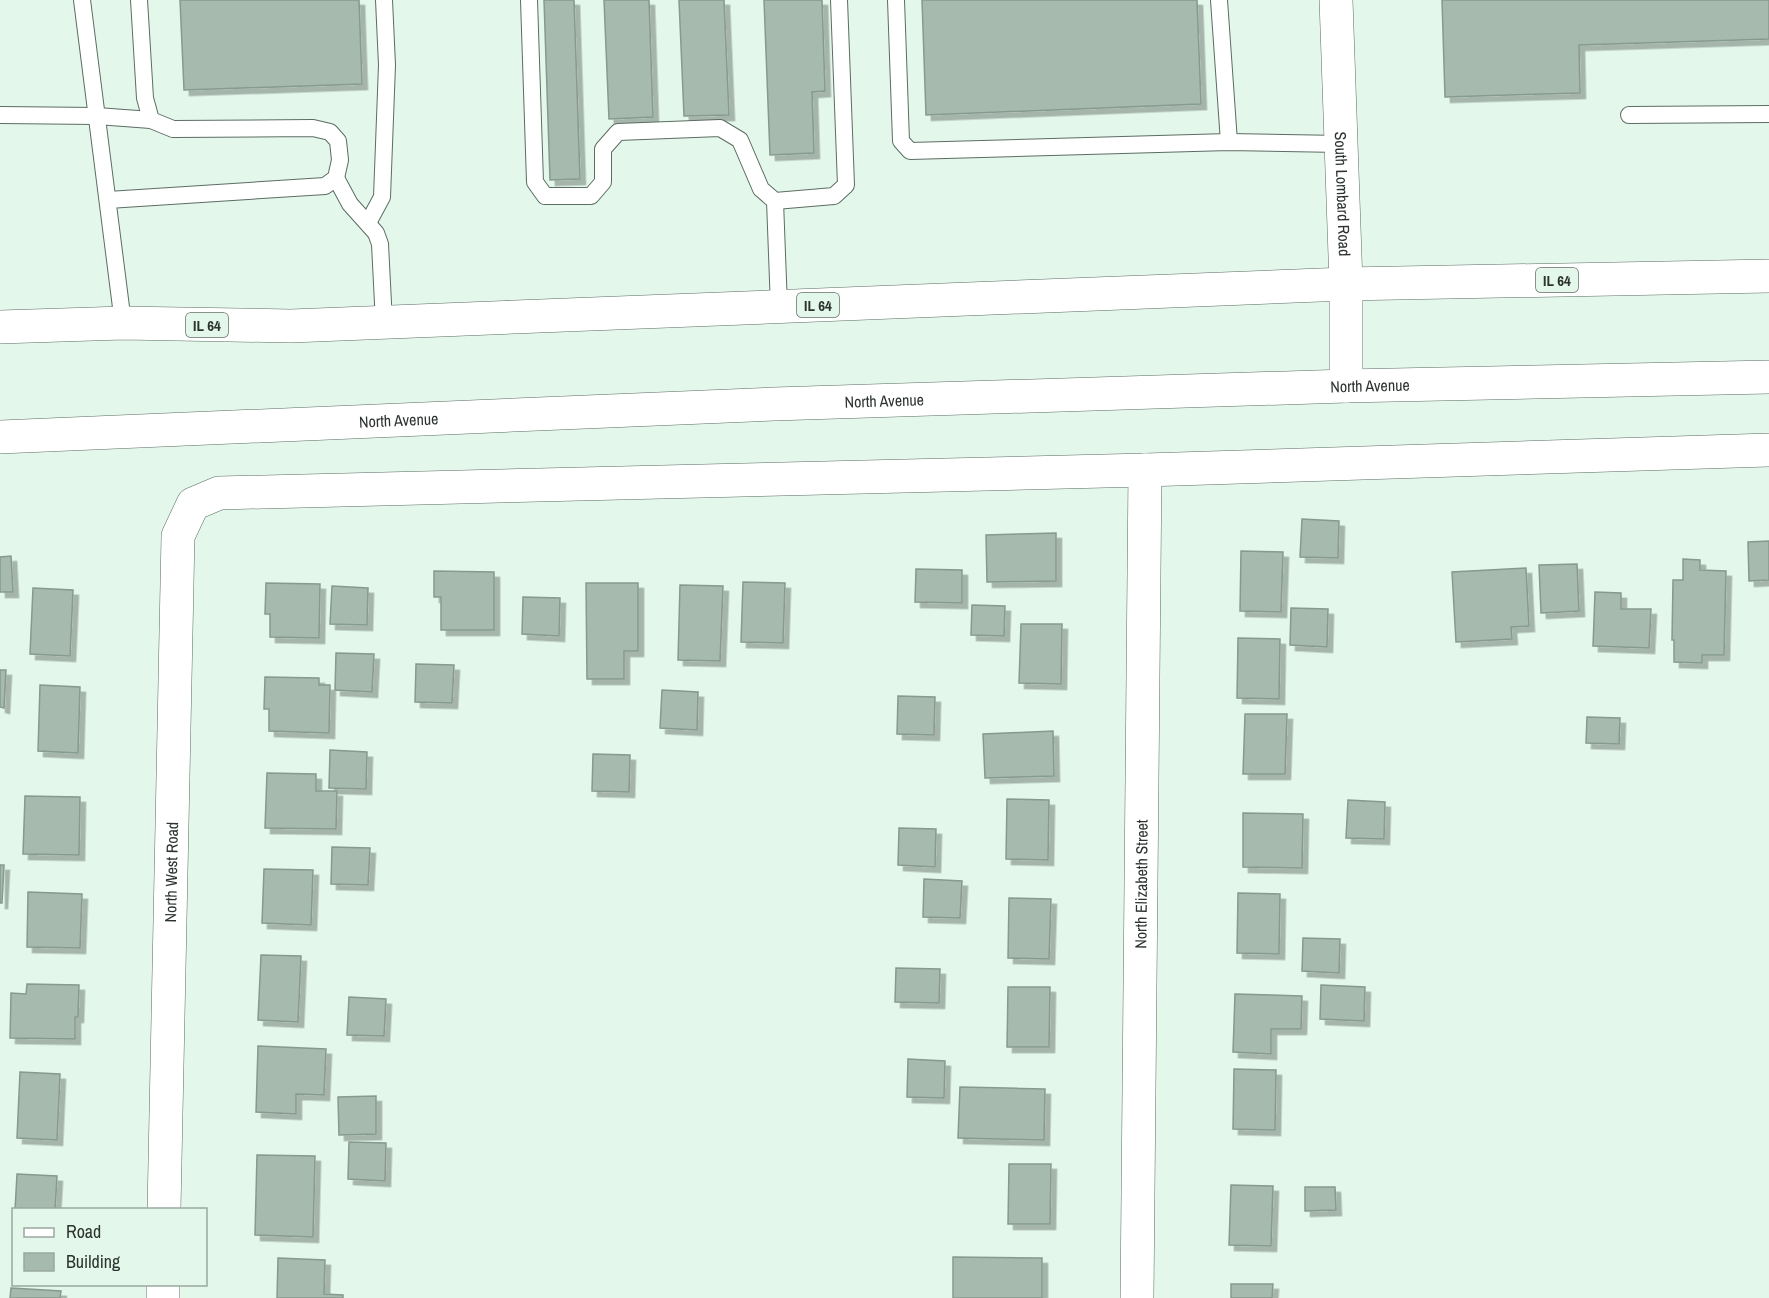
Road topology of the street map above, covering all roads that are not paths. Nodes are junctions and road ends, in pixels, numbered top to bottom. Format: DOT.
graph roads {
  1 [pos="82,0"];
  2 [pos="139,0"];
  3 [pos="384,0"];
  4 [pos="529,0"];
  5 [pos="839,0"];
  6 [pos="896,0"];
  7 [pos="1219,0"];
  8 [pos="1336,0"];
  9 [pos="1769,114"];
  10 [pos="0,115"];
  11 [pos="1629,115"];
  12 [pos="97,116"];
  13 [pos="152,120"];
  14 [pos="1228,142"];
  15 [pos="1341,144"];
  16 [pos="336,178"];
  17 [pos="108,200"];
  18 [pos="775,201"];
  19 [pos="368,223"];
  20 [pos="1769,276"];
  21 [pos="1346,284"];
  22 [pos="779,307"];
  23 [pos="123,323"];
  24 [pos="384,323"];
  25 [pos="0,327"];
  26 [pos="1769,377"];
  27 [pos="1346,386"];
  28 [pos="0,437"];
  29 [pos="1769,450"];
  30 [pos="1145,470"];
  31 [pos="164,1208"];
  32 [pos="1137,1298"];
  1 -- 12 [label="lane"];
  2 -- 13 [label="lane"];
  3 -- 19 [label="lane"];
  4 -- 18 [label="lane"];
  5 -- 18 [label="lane"];
  6 -- 14 [label="lane"];
  7 -- 14 [label="lane"];
  8 -- 15 [label="main road, South Lombard Road"];
  9 -- 11 [label="lane"];
  10 -- 12 [label="lane"];
  12 -- 13 [label="lane"];
  12 -- 17 [label="lane"];
  13 -- 16 [label="lane"];
  14 -- 15 [label="lane"];
  15 -- 21 [label="main road, South Lombard Road"];
  16 -- 17 [label="lane"];
  16 -- 19 [label="lane"];
  17 -- 23 [label="lane"];
  18 -- 22 [label="lane"];
  19 -- 24 [label="lane"];
  20 -- 21 [label="main road, IL 64"];
  21 -- 22 [label="main road, IL 64"];
  21 -- 27 [label="main road, South Lombard Road"];
  22 -- 24 [label="main road, IL 64"];
  23 -- 24 [label="main road, IL 64"];
  23 -- 25 [label="main road, IL 64"];
  26 -- 27 [label="main road, North Avenue"];
  27 -- 28 [label="main road, North Avenue"];
  29 -- 30 [label="main road"];
  30 -- 31 [label="main road, North West Road"];
  30 -- 32 [label="main road, North Elizabeth Street"];
}
